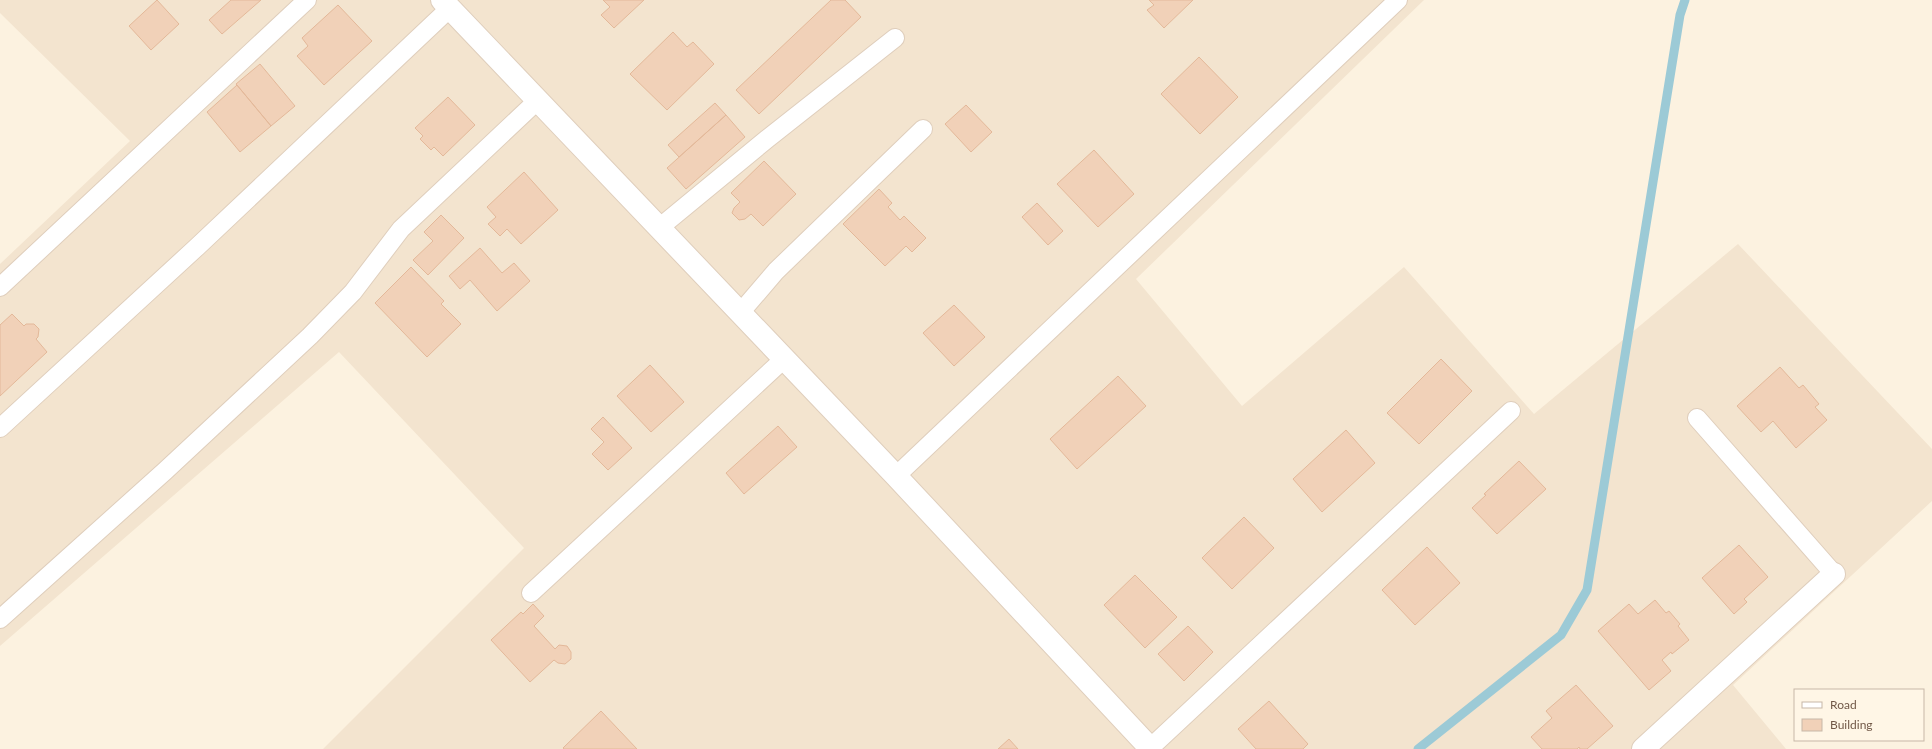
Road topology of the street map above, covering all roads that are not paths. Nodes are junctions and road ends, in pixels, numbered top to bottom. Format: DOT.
graph roads {
  1 [pos="306,0"];
  2 [pos="1398,0"];
  3 [pos="446,4"];
  4 [pos="895,38"];
  5 [pos="538,100"];
  6 [pos="923,129"];
  7 [pos="659,228"];
  8 [pos="0,287"];
  9 [pos="740,313"];
  10 [pos="784,359"];
  11 [pos="1511,411"];
  12 [pos="1697,418"];
  13 [pos="0,428"];
  14 [pos="896,476"];
  15 [pos="1834,574"];
  16 [pos="530,593"];
  17 [pos="0,619"];
  18 [pos="1151,749"];
  19 [pos="1643,749"];
  1 -- 8 [label="lane"];
  2 -- 14 [label="lane"];
  3 -- 5 [label="street"];
  3 -- 13 [label="lane"];
  4 -- 7 [label="lane"];
  5 -- 7 [label="street"];
  5 -- 17 [label="lane"];
  6 -- 9 [label="lane"];
  7 -- 9 [label="street"];
  9 -- 10 [label="street"];
  10 -- 14 [label="street"];
  10 -- 16 [label="lane"];
  11 -- 18 [label="lane"];
  12 -- 15 [label="lane"];
  14 -- 18 [label="street"];
  15 -- 19 [label="street"];
}
